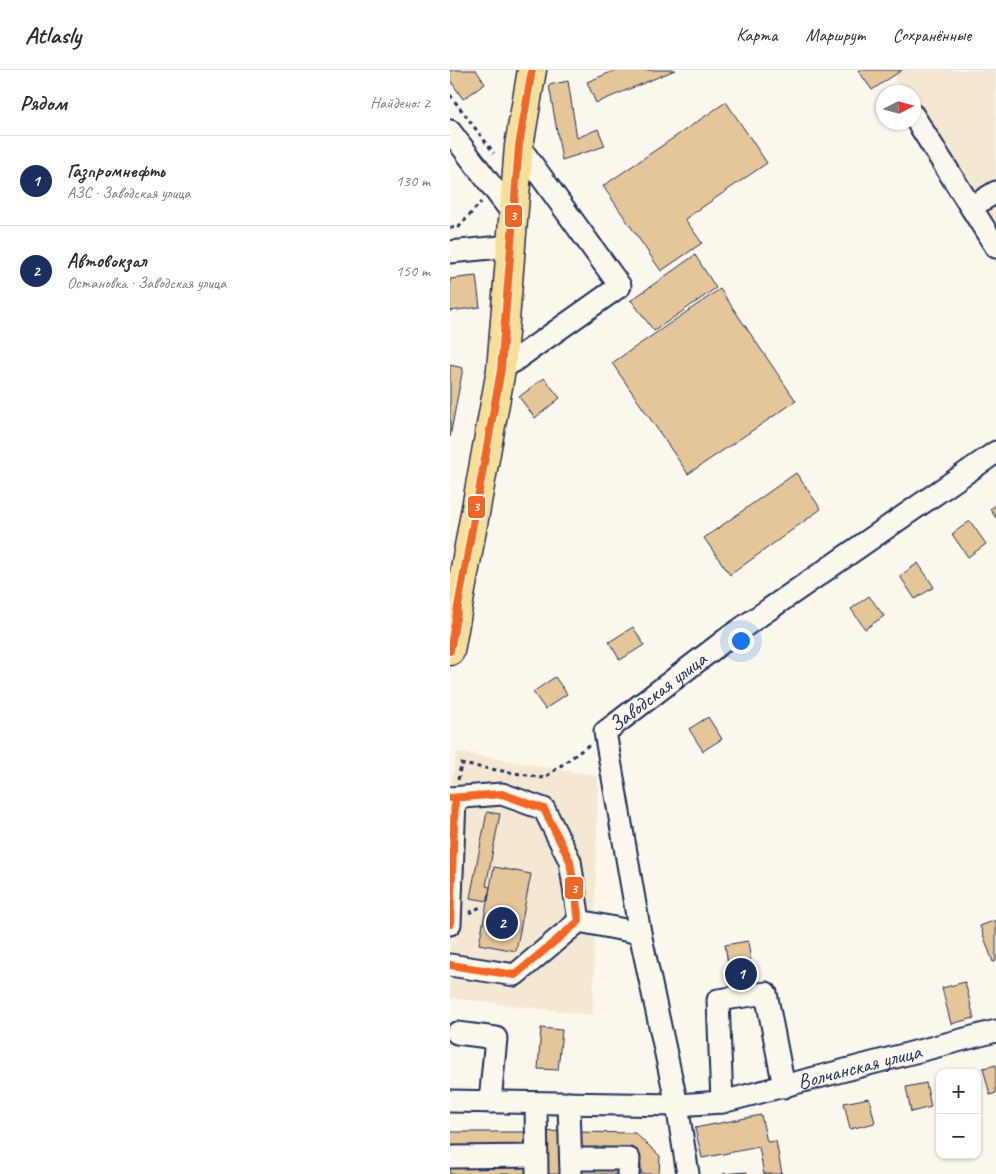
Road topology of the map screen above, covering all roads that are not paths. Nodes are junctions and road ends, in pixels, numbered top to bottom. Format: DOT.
graph roads {
  1 [pos="532,70"];
  2 [pos="921,126"];
  3 [pos="450,131"];
  4 [pos="507,150"];
  5 [pos="996,192"];
  6 [pos="971,207"];
  7 [pos="514,214"];
  8 [pos="511,246"];
  9 [pos="996,247"];
  10 [pos="450,252"];
  11 [pos="501,370"];
  12 [pos="996,452"];
  13 [pos="450,651"];
  14 [pos="452,798"];
  15 [pos="579,921"];
  16 [pos="450,924"];
  17 [pos="640,934"];
  18 [pos="450,965"];
  19 [pos="996,1031"];
  20 [pos="456,1033"];
  21 [pos="784,1087"];
  22 [pos="450,1102"];
  23 [pos="490,1102"];
  24 [pos="722,1102"];
  25 [pos="536,1103"];
  26 [pos="569,1103"];
  27 [pos="677,1105"];
  28 [pos="450,1157"];
  29 [pos="536,1165"];
  30 [pos="571,1166"];
  31 [pos="628,1174"];
  32 [pos="688,1174"];
  1 -- 4 [label="main road"];
  2 -- 6 [label="street"];
  3 -- 7 [label="street"];
  4 -- 7 [label="main road"];
  4 -- 11 [label="street"];
  5 -- 6 [label="street"];
  6 -- 9 [label="street"];
  7 -- 8 [label="main road"];
  8 -- 10 [label="street"];
  8 -- 11 [label="main road"];
  11 -- 13 [label="main road"];
  12 -- 17 [label="street, Заводская улица"];
  14 -- 15 [label="street"];
  14 -- 16 [label="street"];
  15 -- 17 [label="street"];
  15 -- 18 [label="street"];
  17 -- 27 [label="street, Заводская улица"];
  19 -- 21 [label="street, Волчанская улица"];
  20 -- 23 [label="street"];
  21 -- 24 [label="street, Волчанская улица"];
  21 -- 24 [label="street"];
  22 -- 23 [label="street, Волчанская улица"];
  23 -- 25 [label="street, Волчанская улица"];
  24 -- 27 [label="street, Волчанская улица"];
  25 -- 26 [label="street, Волчанская улица"];
  25 -- 29 [label="street"];
  26 -- 27 [label="street, Волчанская улица"];
  26 -- 30 [label="street"];
  27 -- 32 [label="street, Заводская улица"];
  28 -- 29 [label="street"];
  30 -- 31 [label="street"];
}
